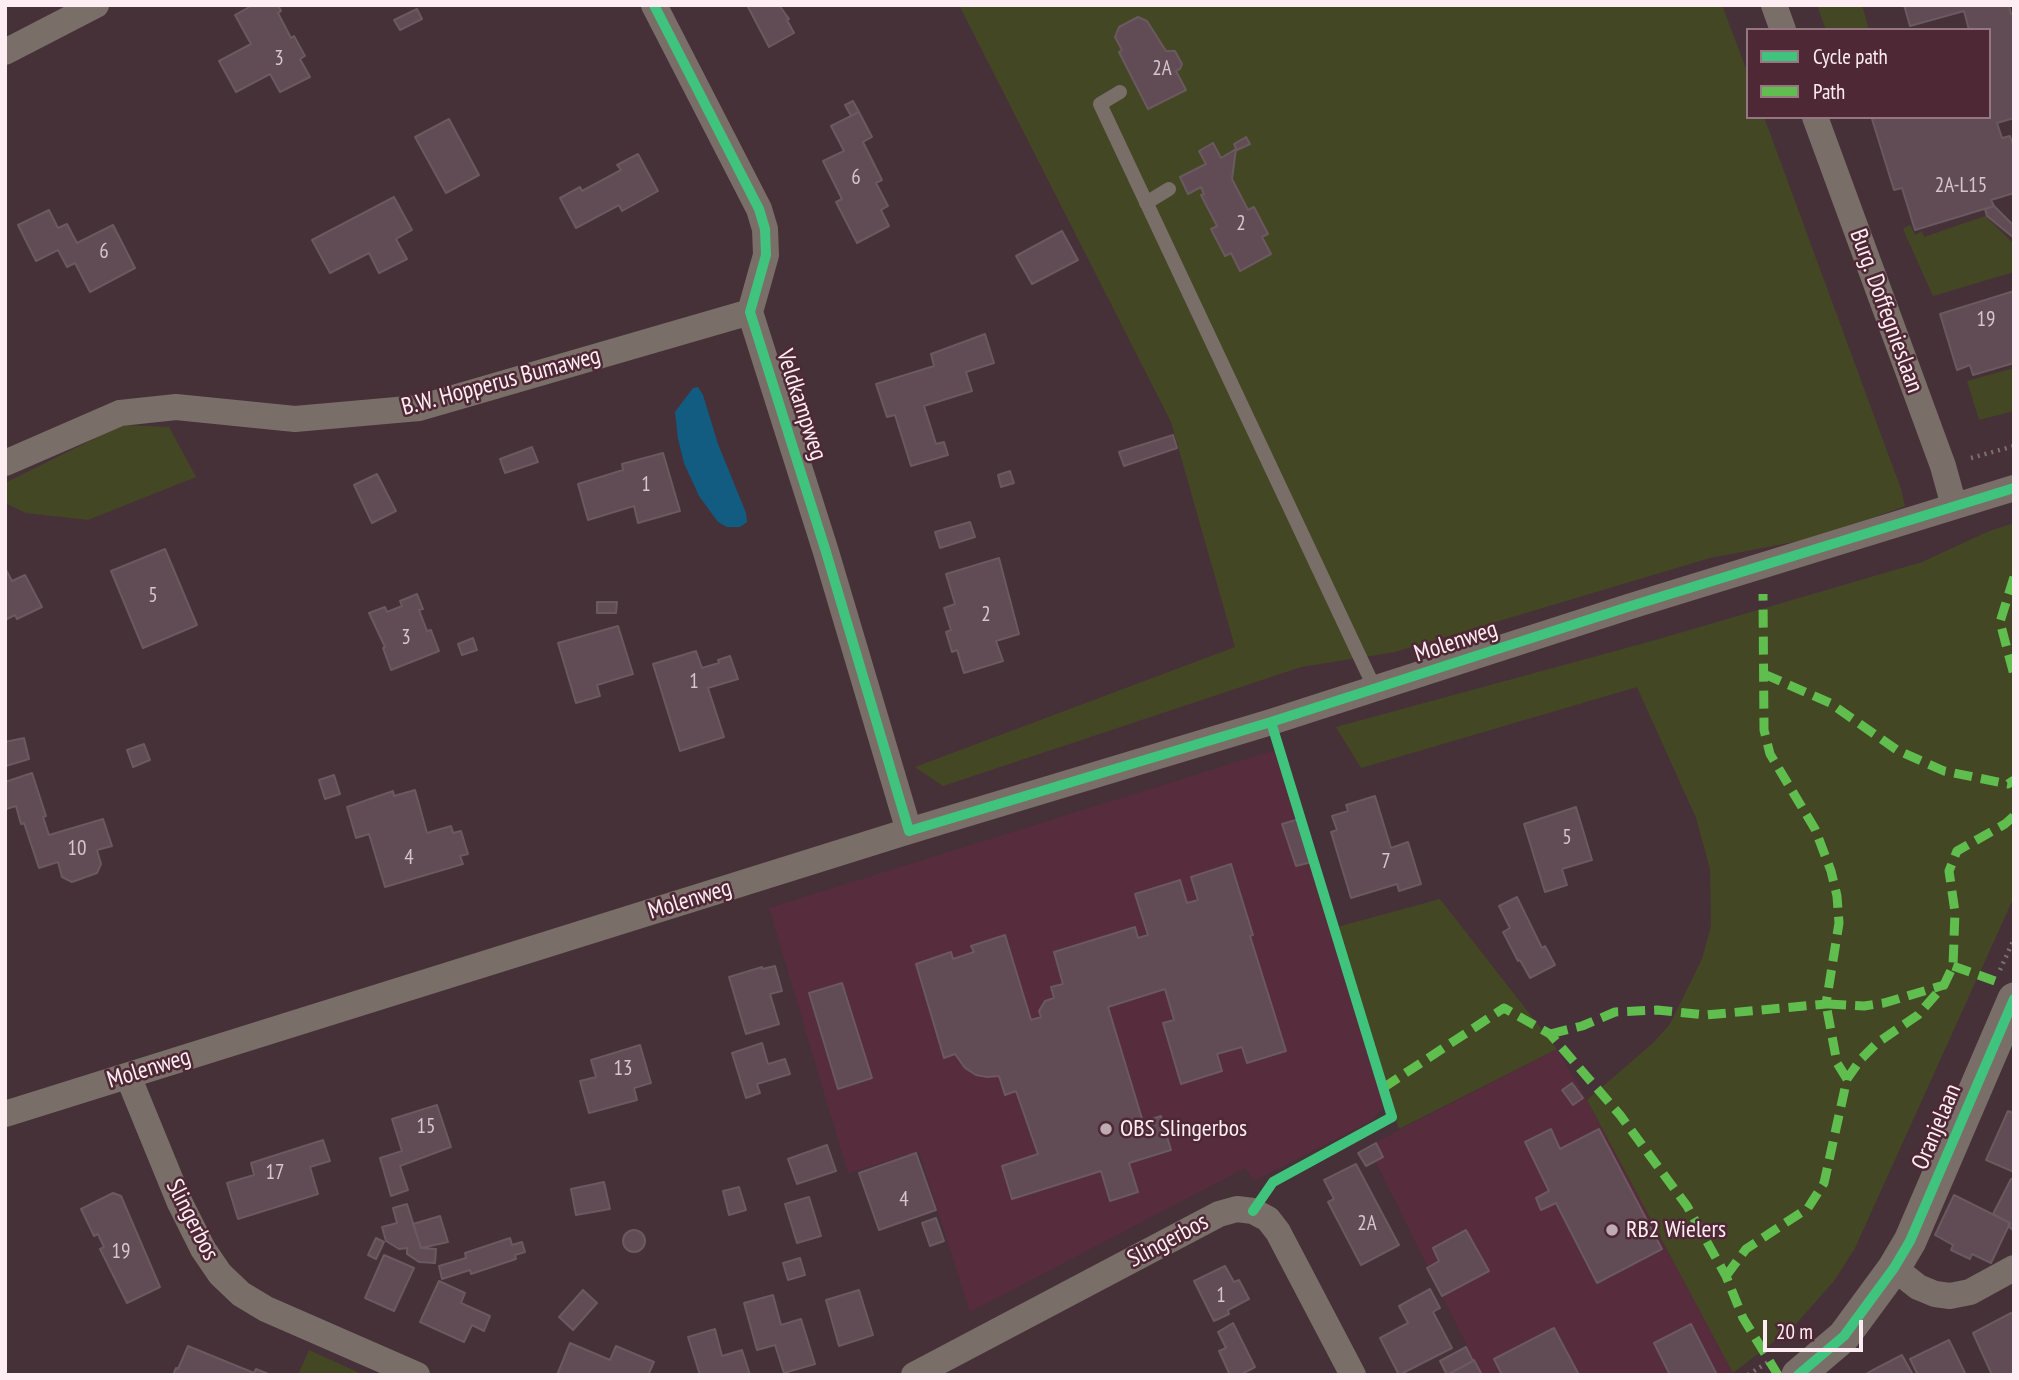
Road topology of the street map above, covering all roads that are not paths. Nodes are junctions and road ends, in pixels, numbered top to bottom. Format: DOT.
graph roads {
  1 [pos="96,5"];
  2 [pos="654,5"];
  3 [pos="1774,5"];
  4 [pos="1782,28"];
  5 [pos="5,52"];
  6 [pos="1120,92"];
  7 [pos="1816,119"];
  8 [pos="1169,189"];
  9 [pos="1146,203"];
  10 [pos="750,312"];
  11 [pos="5,463"];
  12 [pos="2014,488"];
  13 [pos="1954,506"];
  14 [pos="1375,689"];
  15 [pos="909,831"];
  16 [pos="2014,999"];
  17 [pos="128,1076"];
  18 [pos="5,1114"];
  19 [pos="1894,1268"];
  20 [pos="2014,1268"];
  21 [pos="1784,1368"];
  22 [pos="417,1375"];
  23 [pos="914,1375"];
  24 [pos="1353,1375"];
  1 -- 5 [label="street"];
  2 -- 10 [label="street"];
  3 -- 4 [label="street"];
  6 -- 9 [label="lane"];
  7 -- 13 [label="street, Burg. Doffegnieslaan"];
  8 -- 9 [label="lane"];
  9 -- 14 [label="lane"];
  10 -- 11 [label="street, B.W. Hopperus Bumaweg"];
  10 -- 15 [label="street, Veldkampweg"];
  12 -- 13 [label="street, Molenweg"];
  13 -- 14 [label="street, Molenweg"];
  14 -- 15 [label="street, Molenweg"];
  15 -- 17 [label="street, Molenweg"];
  16 -- 19 [label="street, Oranjelaan"];
  17 -- 18 [label="street, Molenweg"];
  17 -- 22 [label="street, Slingerbos"];
  19 -- 20 [label="street"];
  19 -- 21 [label="street, Oranjelaan"];
  23 -- 24 [label="street, Slingerbos"];
}
